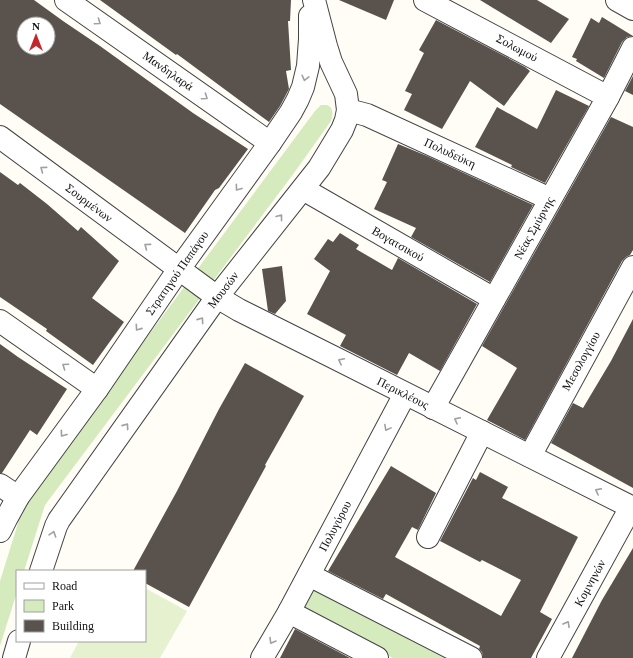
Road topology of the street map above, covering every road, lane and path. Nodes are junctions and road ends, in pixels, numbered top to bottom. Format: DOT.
graph roads {
  1 [pos="66,0"];
  2 [pos="310,0"];
  3 [pos="314,0"];
  4 [pos="425,0"];
  5 [pos="617,0"];
  6 [pos="633,8"];
  7 [pos="633,48"];
  8 [pos="608,97"];
  9 [pos="348,110"];
  10 [pos="0,137"];
  11 [pos="270,143"];
  12 [pos="303,189"];
  13 [pos="550,199"];
  14 [pos="633,267"];
  15 [pos="179,269"];
  16 [pos="215,296"];
  17 [pos="494,299"];
  18 [pos="0,321"];
  19 [pos="97,389"];
  20 [pos="405,394"];
  21 [pos="433,408"];
  22 [pos="482,432"];
  23 [pos="530,456"];
  24 [pos="0,485"];
  25 [pos="18,497"];
  26 [pos="632,508"];
  27 [pos="0,531"];
  28 [pos="428,537"];
  29 [pos="41,570"];
  30 [pos="309,575"];
  31 [pos="289,612"];
  32 [pos="19,642"];
  33 [pos="14,658"];
  34 [pos="262,658"];
  35 [pos="377,658"];
  36 [pos="471,658"];
  37 [pos="548,658"];
  1 -- 11 [label="street, Μανδηλαρά, one-way"];
  2 -- 11 [label="street, Στρατηγού Παπάγου, one-way"];
  3 -- 9 [label="street, Μουσών"];
  4 -- 8 [label="street, Σολωμού"];
  5 -- 6 [label="street"];
  7 -- 8 [label="street, Νέας Σμύρνης"];
  8 -- 13 [label="street, Νέας Σμύρνης"];
  9 -- 12 [label="street, Μουσών"];
  9 -- 13 [label="street, Πολυδεύκη"];
  15 -- 10 [label="street, Σουρμένων, one-way"];
  11 -- 15 [label="street, Στρατηγού Παπάγου, one-way"];
  16 -- 12 [label="street, Μουσών, one-way"];
  12 -- 17 [label="street, Βογατσικού"];
  13 -- 17 [label="street, Νέας Σμύρνης"];
  14 -- 23 [label="street, Μεσολογγίου"];
  15 -- 16 [label="street, Περικλέους"];
  15 -- 19 [label="street, Στρατηγού Παπάγου, one-way"];
  20 -- 16 [label="street, Περικλέους, one-way"];
  29 -- 16 [label="street, Μουσών, one-way"];
  17 -- 21 [label="street, Νέας Σμύρνης"];
  19 -- 18 [label="street, one-way"];
  19 -- 25 [label="street, Στρατηγού Παπάγου, one-way"];
  20 -- 21 [label="street, Περικλέους"];
  20 -- 30 [label="street, Πολυγύρου, one-way"];
  22 -- 21 [label="street, Περικλέους, one-way"];
  22 -- 23 [label="street, Περικλέους"];
  22 -- 28 [label="street"];
  26 -- 23 [label="street, Περικλέους, one-way"];
  24 -- 25 [label="street"];
  25 -- 27 [label="street, Στρατηγού Παπάγου"];
  37 -- 26 [label="street, Κομνηνών, one-way"];
  30 -- 31 [label="street, Πολυγύρου"];
  30 -- 36 [label="street"];
  31 -- 34 [label="street, Πολυγύρου, one-way"];
  31 -- 35 [label="street"];
  32 -- 33 [label="street"];
}
